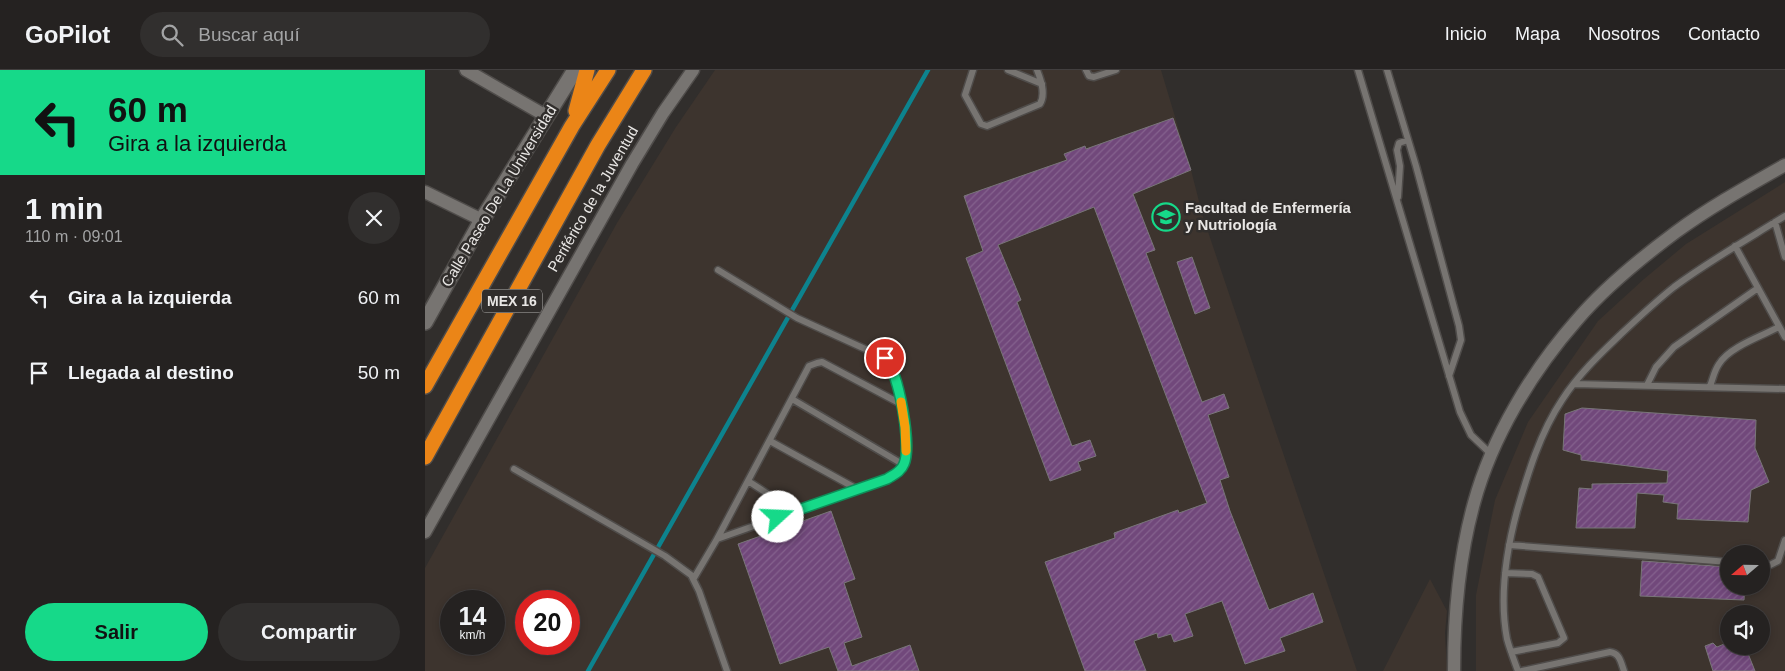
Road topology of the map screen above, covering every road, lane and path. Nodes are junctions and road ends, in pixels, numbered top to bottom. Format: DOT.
graph roads {
  1 [pos="466,70"];
  2 [pos="575,70"];
  3 [pos="587,70"];
  4 [pos="608,70"];
  5 [pos="644,70"];
  6 [pos="693,70"];
  7 [pos="973,70"];
  8 [pos="1008,70"];
  9 [pos="1037,70"];
  10 [pos="1085,70"];
  11 [pos="1116,70"];
  12 [pos="1358,70"];
  13 [pos="1387,70"];
  14 [pos="1042,84"];
  15 [pos="546,116"];
  16 [pos="572,126"];
  17 [pos="1408,140"];
  18 [pos="1785,165"];
  19 [pos="425,192"];
  20 [pos="1398,203"];
  21 [pos="1785,216"];
  22 [pos="482,220"];
  23 [pos="1775,222"];
  24 [pos="1735,246"];
  25 [pos="1785,257"];
  26 [pos="717,270"];
  27 [pos="1759,288"];
  28 [pos="425,322"];
  29 [pos="1779,327"];
  30 [pos="1785,337"];
  31 [pos="1449,377"];
  32 [pos="1574,384"];
  33 [pos="1647,385"];
  34 [pos="425,386"];
  35 [pos="1710,386"];
  36 [pos="1785,389"];
  37 [pos="792,399"];
  38 [pos="901,404"];
  39 [pos="770,441"];
  40 [pos="1491,455"];
  41 [pos="425,457"];
  42 [pos="904,465"];
  43 [pos="514,469"];
  44 [pos="748,481"];
  45 [pos="857,490"];
  46 [pos="794,511"];
  47 [pos="425,532"];
  48 [pos="717,539"];
  49 [pos="1785,540"];
  50 [pos="1509,545"];
  51 [pos="1720,561"];
  52 [pos="1770,564"];
  53 [pos="1505,573"];
  54 [pos="694,578"];
  55 [pos="1511,652"];
  56 [pos="727,671"];
  57 [pos="1454,671"];
  58 [pos="1518,671"];
  59 [pos="1522,671"];
  60 [pos="1624,671"];
  1 -- 15 [label="street"];
  2 -- 15 [label="street, Calle Paseo De La Universidad"];
  3 -- 16 [label="highway"];
  4 -- 16 [label="highway, MEX 16"];
  5 -- 41 [label="highway, Periférico de la Juventud / MEX 16"];
  6 -- 47 [label="street, Periférico de la Juventud"];
  7 -- 14 [label="lane"];
  8 -- 14 [label="lane"];
  9 -- 14 [label="lane"];
  10 -- 11 [label="lane"];
  12 -- 20 [label="lane"];
  13 -- 17 [label="lane"];
  15 -- 22 [label="street, Calle Paseo De La Universidad"];
  16 -- 34 [label="highway, MEX 16"];
  17 -- 20 [label="lane"];
  17 -- 31 [label="lane"];
  18 -- 40 [label="street"];
  19 -- 22 [label="street"];
  20 -- 31 [label="lane"];
  21 -- 23 [label="lane"];
  22 -- 28 [label="street, Calle Paseo De La Universidad"];
  23 -- 24 [label="lane"];
  23 -- 25 [label="lane"];
  24 -- 27 [label="lane"];
  24 -- 32 [label="lane"];
  26 -- 38 [label="lane"];
  27 -- 29 [label="lane"];
  27 -- 33 [label="lane"];
  29 -- 30 [label="lane"];
  29 -- 35 [label="lane"];
  31 -- 40 [label="lane"];
  32 -- 33 [label="lane"];
  32 -- 50 [label="lane"];
  33 -- 35 [label="lane"];
  35 -- 36 [label="lane"];
  37 -- 38 [label="lane"];
  37 -- 39 [label="lane"];
  37 -- 42 [label="lane"];
  38 -- 42 [label="lane"];
  39 -- 44 [label="lane"];
  39 -- 45 [label="lane"];
  40 -- 57 [label="street"];
  42 -- 45 [label="lane"];
  43 -- 54 [label="lane"];
  44 -- 46 [label="lane"];
  44 -- 48 [label="lane"];
  45 -- 46 [label="lane"];
  46 -- 48 [label="lane"];
  48 -- 54 [label="lane"];
  49 -- 52 [label="lane"];
  50 -- 51 [label="lane"];
  50 -- 53 [label="lane"];
  53 -- 55 [label="lane"];
  53 -- 55 [label="lane"];
  54 -- 56 [label="lane"];
  55 -- 58 [label="lane"];
  59 -- 60 [label="lane"];
}
